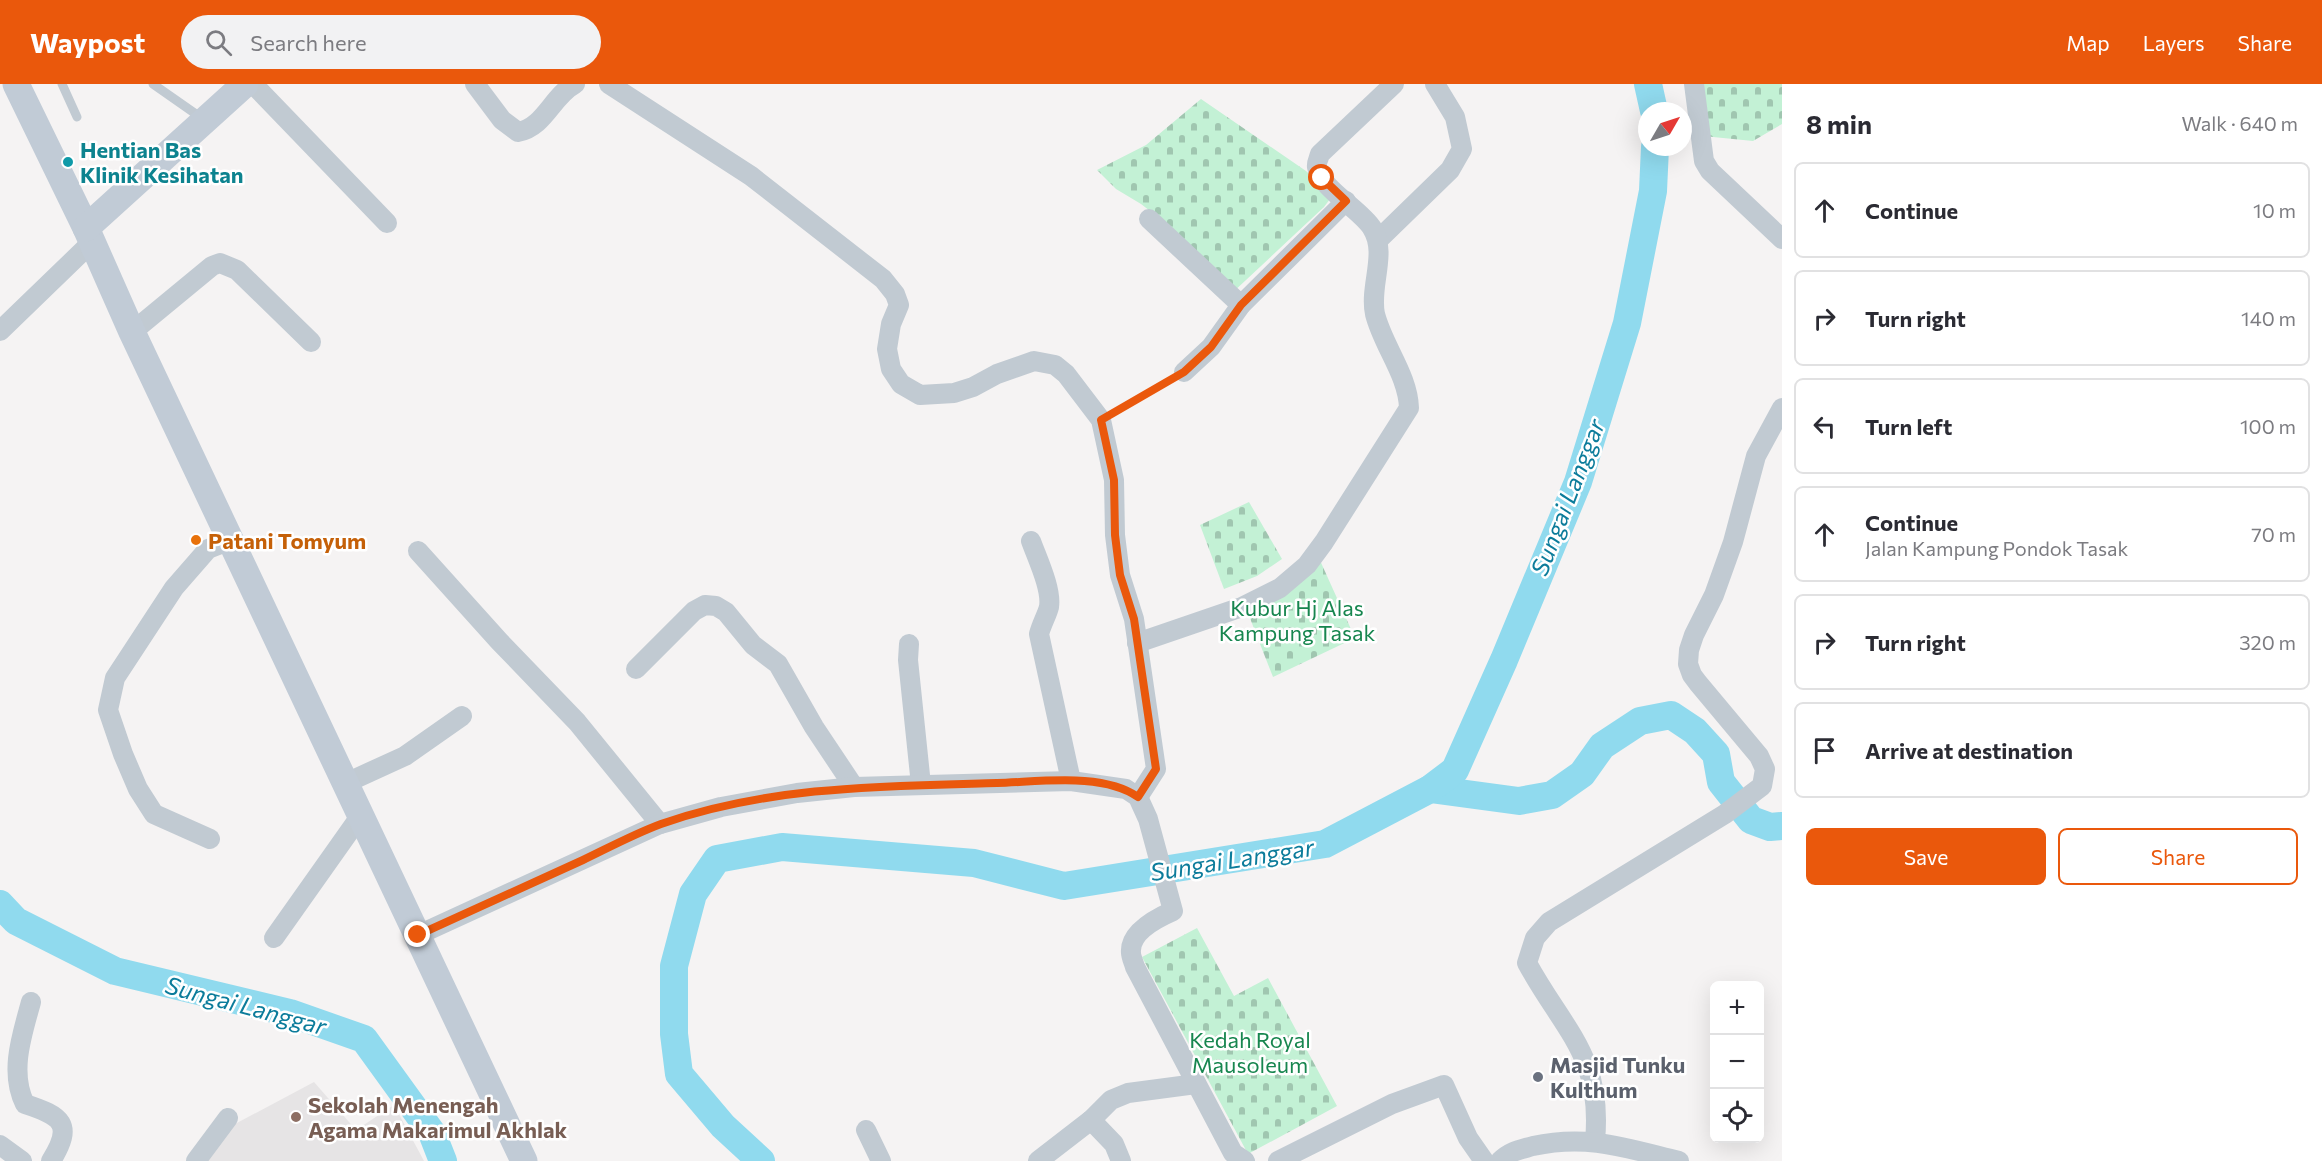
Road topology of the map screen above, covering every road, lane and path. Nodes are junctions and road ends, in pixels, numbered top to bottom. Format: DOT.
graph roads {
  1 [pos="16,84"];
  2 [pos="62,84"];
  3 [pos="153,84"];
  4 [pos="245,84"];
  5 [pos="253,84"];
  6 [pos="475,84"];
  7 [pos="575,84"];
  8 [pos="609,84"];
  9 [pos="1394,84"];
  10 [pos="1435,84"];
  11 [pos="1694,84"];
  12 [pos="77,117"];
  13 [pos="205,121"];
  14 [pos="1346,201"];
  15 [pos="1149,219"];
  16 [pos="387,223"];
  17 [pos="89,235"];
  18 [pos="1782,239"];
  19 [pos="1378,240"];
  20 [pos="1241,305"];
  21 [pos="0,331"];
  22 [pos="132,332"];
  23 [pos="311,342"];
  24 [pos="1184,372"];
  25 [pos="1782,408"];
  26 [pos="1101,420"];
  27 [pos="231,540"];
  28 [pos="1031,541"];
  29 [pos="418,551"];
  30 [pos="1137,643"];
  31 [pos="909,644"];
  32 [pos="636,669"];
  33 [pos="462,716"];
  34 [pos="1071,781"];
  35 [pos="346,783"];
  36 [pos="921,785"];
  37 [pos="854,787"];
  38 [pos="1138,797"];
  39 [pos="361,815"];
  40 [pos="660,824"];
  41 [pos="210,839"];
  42 [pos="418,935"];
  43 [pos="274,938"];
  44 [pos="31,1002"];
  45 [pos="1196,1084"];
  46 [pos="228,1118"];
  47 [pos="1091,1120"];
  48 [pos="866,1130"];
  49 [pos="1595,1142"];
  50 [pos="0,1145"];
  51 [pos="22,1161"];
  52 [pos="51,1161"];
  53 [pos="196,1161"];
  54 [pos="524,1161"];
  55 [pos="881,1161"];
  56 [pos="1038,1161"];
  57 [pos="1121,1161"];
  58 [pos="1245,1161"];
  59 [pos="1278,1161"];
  60 [pos="1484,1161"];
  61 [pos="1500,1161"];
  62 [pos="1679,1161"];
  1 -- 17 [label="main road"];
  2 -- 12 [label="lane"];
  3 -- 13 [label="lane"];
  4 -- 13 [label="main road"];
  5 -- 16 [label="street"];
  6 -- 7 [label="street"];
  8 -- 26 [label="street"];
  9 -- 14 [label="street"];
  10 -- 19 [label="street"];
  11 -- 18 [label="street"];
  13 -- 17 [label="main road"];
  14 -- 19 [label="street"];
  14 -- 20 [label="street"];
  15 -- 20 [label="street"];
  17 -- 21 [label="street"];
  17 -- 22 [label="main road"];
  19 -- 30 [label="street"];
  20 -- 24 [label="street"];
  22 -- 23 [label="street"];
  22 -- 27 [label="main road"];
  24 -- 26 [label="path"];
  25 -- 49 [label="street"];
  26 -- 30 [label="street"];
  27 -- 35 [label="main road"];
  27 -- 41 [label="street"];
  28 -- 34 [label="street"];
  29 -- 40 [label="street"];
  30 -- 38 [label="street"];
  31 -- 36 [label="street"];
  32 -- 37 [label="street"];
  33 -- 35 [label="street"];
  34 -- 36 [label="street"];
  34 -- 38 [label="street"];
  35 -- 39 [label="main road"];
  36 -- 37 [label="street"];
  37 -- 40 [label="street"];
  38 -- 45 [label="street"];
  39 -- 42 [label="main road"];
  39 -- 43 [label="street"];
  40 -- 42 [label="street"];
  42 -- 54 [label="main road"];
  44 -- 52 [label="street"];
  45 -- 47 [label="street"];
  45 -- 58 [label="street"];
  46 -- 53 [label="street"];
  47 -- 56 [label="street"];
  47 -- 57 [label="street"];
  48 -- 55 [label="street"];
  49 -- 61 [label="street"];
  49 -- 62 [label="street"];
  50 -- 51 [label="street"];
  59 -- 60 [label="street"];
}
